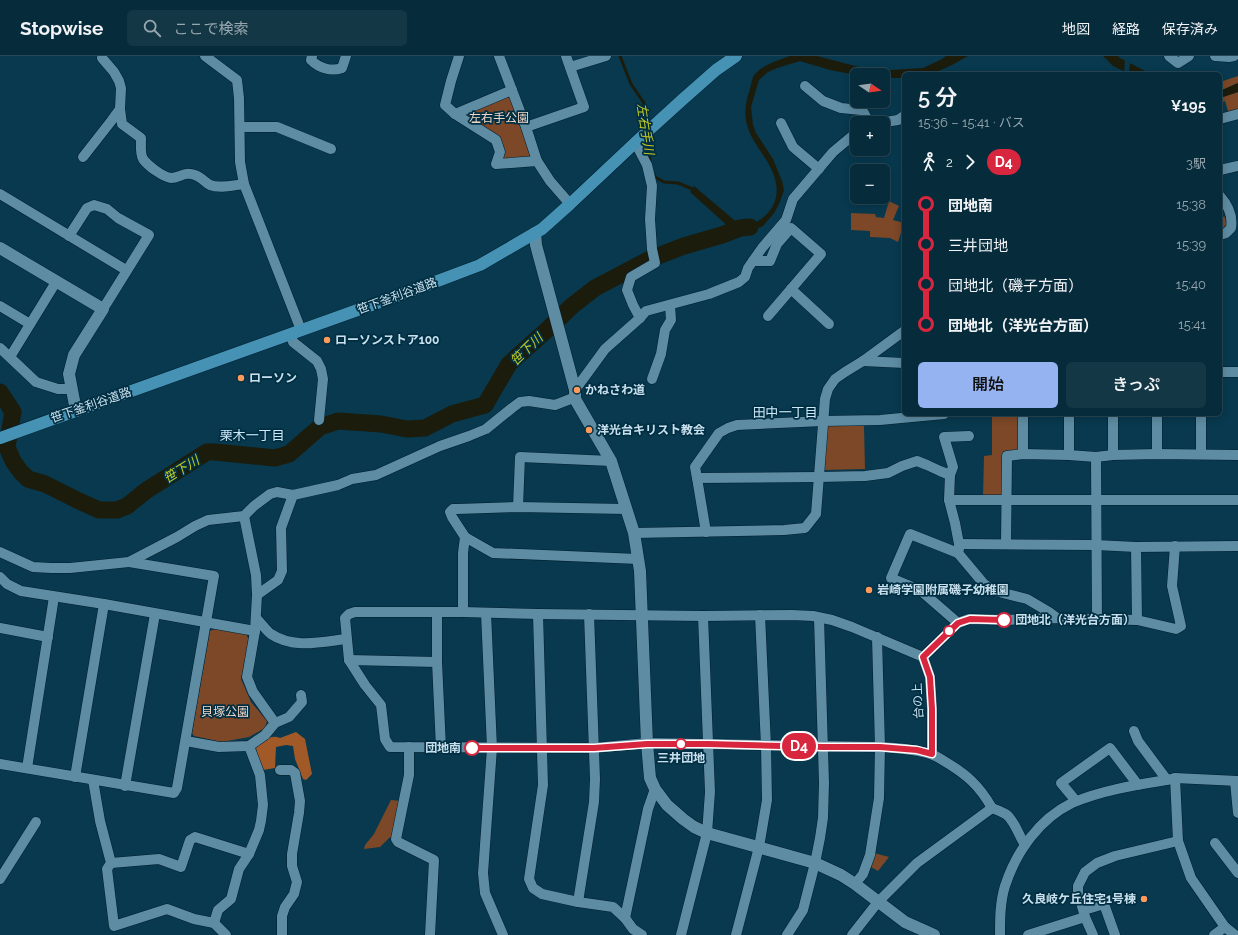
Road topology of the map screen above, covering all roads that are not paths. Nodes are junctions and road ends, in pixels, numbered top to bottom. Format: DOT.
graph roads {
  1 [pos="205,56"];
  2 [pos="312,56"];
  3 [pos="346,56"];
  4 [pos="460,56"];
  5 [pos="499,56"];
  6 [pos="566,56"];
  7 [pos="606,56"];
  8 [pos="736,56"];
  9 [pos="1169,56"];
  10 [pos="1188,56"];
  11 [pos="1215,56"];
  12 [pos="1234,56"];
  13 [pos="100,57"];
  14 [pos="570,67"];
  15 [pos="805,86"];
  16 [pos="512,90"];
  17 [pos="120,109"];
  18 [pos="455,114"];
  19 [pos="1238,114"];
  20 [pos="866,116"];
  21 [pos="902,117"];
  22 [pos="1222,118"];
  23 [pos="890,121"];
  24 [pos="781,123"];
  25 [pos="240,127"];
  26 [pos="526,127"];
  27 [pos="850,138"];
  28 [pos="636,141"];
  29 [pos="331,149"];
  30 [pos="83,157"];
  31 [pos="537,161"];
  32 [pos="1238,166"];
  33 [pos="819,169"];
  34 [pos="1222,170"];
  35 [pos="244,184"];
  36 [pos="0,194"];
  37 [pos="1222,198"];
  38 [pos="570,204"];
  39 [pos="535,233"];
  40 [pos="1222,234"];
  41 [pos="69,236"];
  42 [pos="0,248"];
  43 [pos="753,261"];
  44 [pos="126,270"];
  45 [pos="56,282"];
  46 [pos="791,289"];
  47 [pos="670,305"];
  48 [pos="0,306"];
  49 [pos="103,309"];
  50 [pos="768,316"];
  51 [pos="640,318"];
  52 [pos="30,324"];
  53 [pos="829,324"];
  54 [pos="296,332"];
  55 [pos="902,332"];
  56 [pos="0,348"];
  57 [pos="10,357"];
  58 [pos="863,361"];
  59 [pos="902,363"];
  60 [pos="1222,372"];
  61 [pos="1238,372"];
  62 [pos="652,379"];
  63 [pos="72,389"];
  64 [pos="575,390"];
  65 [pos="76,411"];
  66 [pos="923,416"];
  67 [pos="1023,416"];
  68 [pos="1069,416"];
  69 [pos="1113,416"];
  70 [pos="1157,416"];
  71 [pos="1201,416"];
  72 [pos="319,420"];
  73 [pos="823,421"];
  74 [pos="968,436"];
  75 [pos="0,438"];
  76 [pos="1023,454"];
  77 [pos="1158,454"];
  78 [pos="1201,454"];
  79 [pos="1069,455"];
  80 [pos="1113,455"];
  81 [pos="1238,455"];
  82 [pos="1096,457"];
  83 [pos="611,461"];
  84 [pos="950,475"];
  85 [pos="819,477"];
  86 [pos="697,478"];
  87 [pos="293,495"];
  88 [pos="949,500"];
  89 [pos="1096,500"];
  90 [pos="1238,500"];
  91 [pos="1006,501"];
  92 [pos="518,506"];
  93 [pos="626,509"];
  94 [pos="244,516"];
  95 [pos="706,532"];
  96 [pos="634,533"];
  97 [pos="465,537"];
  98 [pos="1006,544"];
  99 [pos="1096,545"];
  100 [pos="1176,546"];
  101 [pos="1238,546"];
  102 [pos="1136,547"];
  103 [pos="958,549"];
  104 [pos="0,552"];
  105 [pos="638,559"];
  106 [pos="129,562"];
  107 [pos="0,577"];
  108 [pos="257,595"];
  109 [pos="54,597"];
  110 [pos="104,604"];
  111 [pos="437,612"];
  112 [pos="463,612"];
  113 [pos="486,613"];
  114 [pos="155,614"];
  115 [pos="538,614"];
  116 [pos="589,614"];
  117 [pos="760,615"];
  118 [pos="642,616"];
  119 [pos="703,616"];
  120 [pos="256,618"];
  121 [pos="819,618"];
  122 [pos="1057,618"];
  123 [pos="1097,620"];
  124 [pos="1137,620"];
  125 [pos="206,622"];
  126 [pos="958,623"];
  127 [pos="0,628"];
  128 [pos="255,631"];
  129 [pos="48,637"];
  130 [pos="877,638"];
  131 [pos="346,639"];
  132 [pos="923,657"];
  133 [pos="349,660"];
  134 [pos="437,662"];
  135 [pos="301,695"];
  136 [pos="275,723"];
  137 [pos="1134,731"];
  138 [pos="186,741"];
  139 [pos="647,744"];
  140 [pos="708,744"];
  141 [pos="249,746"];
  142 [pos="766,746"];
  143 [pos="823,747"];
  144 [pos="880,747"];
  145 [pos="409,748"];
  146 [pos="441,748"];
  147 [pos="492,748"];
  148 [pos="594,748"];
  149 [pos="542,749"];
  150 [pos="932,754"];
  151 [pos="0,764"];
  152 [pos="27,768"];
  153 [pos="280,770"];
  154 [pos="75,777"];
  155 [pos="1171,779"];
  156 [pos="93,780"];
  157 [pos="1237,781"];
  158 [pos="1138,785"];
  159 [pos="125,786"];
  160 [pos="655,789"];
  161 [pos="1076,802"];
  162 [pos="992,808"];
  163 [pos="1238,813"];
  164 [pos="36,822"];
  165 [pos="707,833"];
  166 [pos="1178,841"];
  167 [pos="1215,843"];
  168 [pos="1025,845"];
  169 [pos="759,847"];
  170 [pos="249,854"];
  171 [pos="111,863"];
  172 [pos="815,863"];
  173 [pos="1238,873"];
  174 [pos="0,879"];
  175 [pos="855,884"];
  176 [pos="578,902"];
  177 [pos="878,902"];
  178 [pos="1085,913"];
  179 [pos="625,918"];
  180 [pos="214,923"];
  181 [pos="1225,927"];
  182 [pos="226,935"];
  183 [pos="282,935"];
  184 [pos="430,935"];
  185 [pos="504,935"];
  186 [pos="642,935"];
  187 [pos="681,935"];
  188 [pos="736,935"];
  189 [pos="787,935"];
  190 [pos="852,935"];
  191 [pos="932,935"];
  192 [pos="1000,935"];
  193 [pos="1028,935"];
  194 [pos="1093,935"];
  195 [pos="1115,935"];
  196 [pos="1214,935"];
  197 [pos="1234,935"];
  1 -- 25 [label="street"];
  2 -- 3 [label="street"];
  4 -- 18 [label="street"];
  5 -- 16 [label="street"];
  6 -- 14 [label="street"];
  7 -- 14 [label="street"];
  8 -- 28 [label="main road, 笹下釜利谷道路"];
  9 -- 10 [label="street"];
  11 -- 12 [label="street"];
  13 -- 17 [label="street"];
  14 -- 26 [label="street"];
  15 -- 20 [label="street"];
  16 -- 18 [label="street"];
  16 -- 26 [label="street"];
  17 -- 30 [label="street"];
  17 -- 35 [label="street"];
  18 -- 31 [label="street"];
  19 -- 22 [label="street"];
  21 -- 23 [label="street"];
  24 -- 33 [label="street"];
  25 -- 29 [label="street"];
  25 -- 35 [label="street"];
  26 -- 31 [label="street"];
  27 -- 33 [label="street"];
  28 -- 38 [label="main road, 笹下釜利谷道路"];
  28 -- 51 [label="street"];
  31 -- 38 [label="street"];
  32 -- 34 [label="street"];
  33 -- 43 [label="street"];
  35 -- 54 [label="street"];
  36 -- 41 [label="street"];
  37 -- 40 [label="street"];
  38 -- 39 [label="main road, 笹下釜利谷道路"];
  39 -- 54 [label="main road, 笹下釜利谷道路"];
  39 -- 64 [label="street"];
  41 -- 44 [label="street"];
  41 -- 44 [label="street"];
  42 -- 45 [label="street"];
  43 -- 46 [label="street"];
  43 -- 47 [label="street"];
  44 -- 49 [label="street"];
  45 -- 49 [label="street"];
  45 -- 52 [label="street"];
  46 -- 50 [label="street"];
  46 -- 53 [label="street"];
  47 -- 51 [label="street"];
  47 -- 62 [label="street"];
  48 -- 52 [label="street"];
  49 -- 63 [label="street"];
  51 -- 64 [label="street"];
  52 -- 57 [label="street"];
  54 -- 65 [label="main road, 笹下釜利谷道路"];
  54 -- 72 [label="street"];
  55 -- 58 [label="street"];
  56 -- 57 [label="street"];
  57 -- 63 [label="street"];
  58 -- 59 [label="street"];
  58 -- 73 [label="street"];
  60 -- 61 [label="street"];
  63 -- 65 [label="street"];
  64 -- 83 [label="street"];
  64 -- 87 [label="street"];
  65 -- 75 [label="main road, 笹下釜利谷道路"];
  66 -- 73 [label="street"];
  67 -- 76 [label="street"];
  68 -- 79 [label="street"];
  69 -- 80 [label="street"];
  70 -- 77 [label="street"];
  71 -- 78 [label="street"];
  73 -- 85 [label="street"];
  73 -- 86 [label="street"];
  74 -- 84 [label="street"];
  76 -- 79 [label="street"];
  76 -- 91 [label="street"];
  77 -- 78 [label="street"];
  77 -- 80 [label="street"];
  78 -- 81 [label="street"];
  79 -- 82 [label="street"];
  80 -- 82 [label="street"];
  82 -- 89 [label="street"];
  83 -- 92 [label="street"];
  83 -- 93 [label="street"];
  84 -- 85 [label="street"];
  84 -- 88 [label="street"];
  85 -- 86 [label="street"];
  85 -- 95 [label="street"];
  86 -- 95 [label="street"];
  87 -- 94 [label="street"];
  87 -- 108 [label="street"];
  88 -- 91 [label="street"];
  88 -- 103 [label="street"];
  89 -- 90 [label="street"];
  89 -- 91 [label="street"];
  89 -- 99 [label="street"];
  91 -- 98 [label="street"];
  92 -- 93 [label="street"];
  92 -- 97 [label="street"];
  93 -- 96 [label="street"];
  94 -- 106 [label="street"];
  94 -- 108 [label="street"];
  95 -- 96 [label="street"];
  96 -- 105 [label="street"];
  97 -- 105 [label="street"];
  97 -- 112 [label="street"];
  98 -- 99 [label="street"];
  98 -- 103 [label="street"];
  99 -- 102 [label="street"];
  99 -- 123 [label="street"];
  100 -- 101 [label="street"];
  100 -- 102 [label="street"];
  100 -- 124 [label="street"];
  102 -- 124 [label="street"];
  103 -- 122 [label="street"];
  103 -- 126 [label="street"];
  104 -- 106 [label="street"];
  105 -- 118 [label="street"];
  106 -- 125 [label="street"];
  107 -- 109 [label="street"];
  108 -- 120 [label="street"];
  109 -- 110 [label="street"];
  109 -- 129 [label="street"];
  110 -- 114 [label="street"];
  110 -- 154 [label="street"];
  111 -- 112 [label="street"];
  111 -- 131 [label="street"];
  111 -- 134 [label="street"];
  112 -- 113 [label="street"];
  113 -- 115 [label="street"];
  113 -- 147 [label="street"];
  114 -- 125 [label="street"];
  114 -- 159 [label="street"];
  115 -- 116 [label="street"];
  115 -- 149 [label="street"];
  116 -- 118 [label="street"];
  116 -- 148 [label="street"];
  117 -- 119 [label="street"];
  117 -- 121 [label="street"];
  117 -- 142 [label="street"];
  118 -- 119 [label="street"];
  118 -- 139 [label="street"];
  119 -- 140 [label="street"];
  120 -- 128 [label="street"];
  120 -- 131 [label="street"];
  121 -- 130 [label="street"];
  121 -- 143 [label="street"];
  122 -- 123 [label="street"];
  122 -- 126 [label="street"];
  123 -- 124 [label="street"];
  125 -- 128 [label="street"];
  125 -- 138 [label="street"];
  126 -- 132 [label="street"];
  127 -- 129 [label="street"];
  128 -- 136 [label="street"];
  129 -- 152 [label="street"];
  130 -- 132 [label="street"];
  130 -- 144 [label="street"];
  131 -- 133 [label="street"];
  132 -- 150 [label="street, 台の上"];
  133 -- 134 [label="street"];
  133 -- 145 [label="street"];
  134 -- 146 [label="street"];
  135 -- 136 [label="street"];
  136 -- 141 [label="street"];
  137 -- 155 [label="street"];
  138 -- 141 [label="street"];
  138 -- 159 [label="street"];
  139 -- 140 [label="street"];
  139 -- 148 [label="street"];
  139 -- 160 [label="street"];
  140 -- 142 [label="street"];
  140 -- 165 [label="street"];
  141 -- 170 [label="street"];
  142 -- 143 [label="street"];
  142 -- 169 [label="street"];
  143 -- 144 [label="street"];
  143 -- 172 [label="street"];
  144 -- 150 [label="street"];
  144 -- 175 [label="street"];
  145 -- 146 [label="street"];
  145 -- 184 [label="street"];
  146 -- 147 [label="street"];
  147 -- 149 [label="street"];
  147 -- 185 [label="street"];
  148 -- 149 [label="street"];
  148 -- 176 [label="street"];
  149 -- 176 [label="street"];
  150 -- 162 [label="street"];
  151 -- 152 [label="street"];
  152 -- 154 [label="street"];
  153 -- 183 [label="street"];
  154 -- 156 [label="street"];
  155 -- 157 [label="street"];
  155 -- 158 [label="street"];
  155 -- 166 [label="street"];
  156 -- 159 [label="street"];
  156 -- 171 [label="street"];
  157 -- 163 [label="street"];
  158 -- 161 [label="street"];
  158 -- 161 [label="street"];
  160 -- 165 [label="street"];
  160 -- 179 [label="street"];
  161 -- 168 [label="street"];
  162 -- 168 [label="street"];
  162 -- 177 [label="street"];
  164 -- 174 [label="street"];
  165 -- 169 [label="street"];
  165 -- 187 [label="street"];
  166 -- 178 [label="street"];
  166 -- 181 [label="street"];
  167 -- 173 [label="street"];
  168 -- 192 [label="street"];
  169 -- 172 [label="street"];
  169 -- 188 [label="street"];
  170 -- 171 [label="street"];
  170 -- 180 [label="street"];
  171 -- 180 [label="street"];
  172 -- 175 [label="street"];
  172 -- 189 [label="street"];
  175 -- 177 [label="street"];
  176 -- 179 [label="street"];
  177 -- 190 [label="street"];
  177 -- 191 [label="street"];
  178 -- 193 [label="street"];
  178 -- 194 [label="street"];
  178 -- 195 [label="street"];
  179 -- 186 [label="street"];
  180 -- 182 [label="street"];
  181 -- 196 [label="street"];
  181 -- 197 [label="street"];
}
